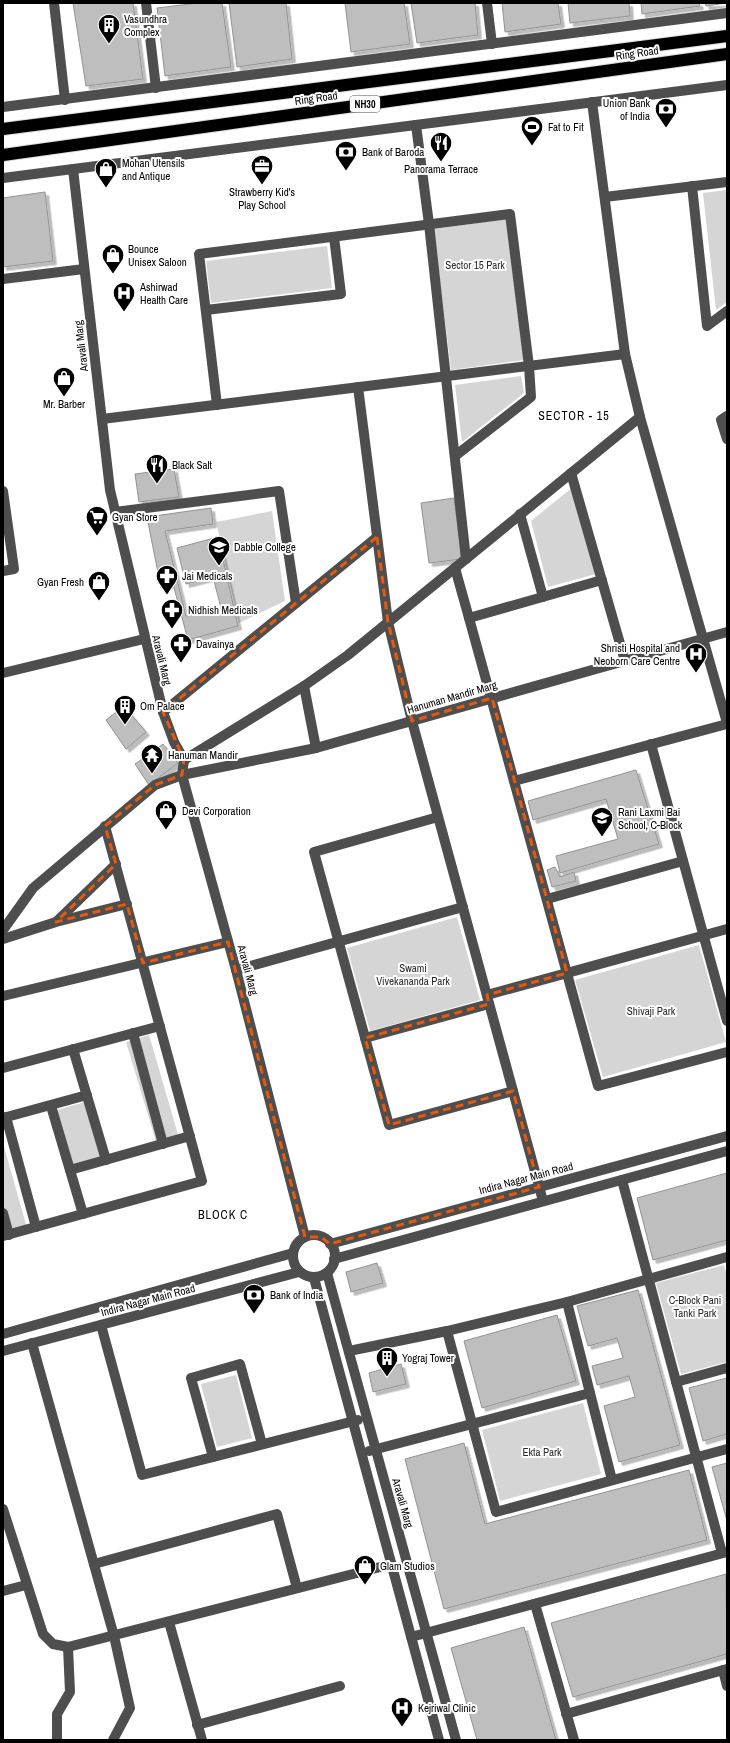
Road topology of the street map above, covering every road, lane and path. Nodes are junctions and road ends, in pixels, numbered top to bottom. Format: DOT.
graph roads {
  1 [pos="54,3"];
  2 [pos="146,3"];
  3 [pos="487,3"];
  4 [pos="727,13"];
  5 [pos="727,36"];
  6 [pos="492,44"];
  7 [pos="727,54"];
  8 [pos="727,85"];
  9 [pos="156,88"];
  10 [pos="65,100"];
  11 [pos="592,102"];
  12 [pos="3,108"];
  13 [pos="416,125"];
  14 [pos="3,129"];
  15 [pos="3,155"];
  16 [pos="73,169"];
  17 [pos="3,178"];
  18 [pos="727,182"];
  19 [pos="692,186"];
  20 [pos="605,197"];
  21 [pos="429,224"];
  22 [pos="334,237"];
  23 [pos="84,269"];
  24 [pos="3,279"];
  25 [pos="206,310"];
  26 [pos="727,311"];
  27 [pos="624,354"];
  28 [pos="529,366"];
  29 [pos="446,376"];
  30 [pos="358,387"];
  31 [pos="217,405"];
  32 [pos="727,416"];
  33 [pos="640,417"];
  34 [pos="102,419"];
  35 [pos="727,439"];
  36 [pos="455,456"];
  37 [pos="571,473"];
  38 [pos="3,492"];
  39 [pos="115,512"];
  40 [pos="520,514"];
  41 [pos="377,537"];
  42 [pos="466,559"];
  43 [pos="455,568"];
  44 [pos="3,571"];
  45 [pos="602,580"];
  46 [pos="543,596"];
  47 [pos="296,603"];
  48 [pos="469,618"];
  49 [pos="388,622"];
  50 [pos="727,632"];
  51 [pos="144,639"];
  52 [pos="703,639"];
  53 [pos="625,661"];
  54 [pos="3,673"];
  55 [pos="304,686"];
  56 [pos="492,698"];
  57 [pos="163,712"];
  58 [pos="412,720"];
  59 [pos="727,723"];
  60 [pos="651,744"];
  61 [pos="316,748"];
  62 [pos="184,760"];
  63 [pos="182,775"];
  64 [pos="514,781"];
  65 [pos="438,817"];
  66 [pos="106,826"];
  67 [pos="683,860"];
  68 [pos="116,864"];
  69 [pos="547,899"];
  70 [pos="127,904"];
  71 [pos="463,907"];
  72 [pos="56,922"];
  73 [pos="727,929"];
  74 [pos="3,930"];
  75 [pos="703,935"];
  76 [pos="3,939"];
  77 [pos="228,942"];
  78 [pos="338,942"];
  79 [pos="143,963"];
  80 [pos="236,970"];
  81 [pos="567,973"];
  82 [pos="3,996"];
  83 [pos="488,1000"];
  84 [pos="727,1021"];
  85 [pos="160,1026"];
  86 [pos="133,1033"];
  87 [pos="365,1038"];
  88 [pos="73,1049"];
  89 [pos="727,1052"];
  90 [pos="3,1068"];
  91 [pos="513,1091"];
  92 [pos="87,1095"];
  93 [pos="51,1106"];
  94 [pos="5,1118"];
  95 [pos="190,1136"];
  96 [pos="727,1136"];
  97 [pos="163,1144"];
  98 [pos="727,1151"];
  99 [pos="106,1160"];
  100 [pos="70,1170"];
  101 [pos="622,1180"];
  102 [pos="540,1187"];
  103 [pos="543,1202"];
  104 [pos="3,1213"];
  105 [pos="83,1214"];
  106 [pos="36,1227"];
  107 [pos="6,1236"];
  108 [pos="305,1237"];
  109 [pos="330,1244"];
  110 [pos="293,1253"];
  111 [pos="727,1257"];
  112 [pos="334,1259"];
  113 [pos="299,1272"];
  114 [pos="327,1273"];
  115 [pos="314,1278"];
  116 [pos="648,1279"];
  117 [pos="567,1302"];
  118 [pos="101,1325"];
  119 [pos="447,1331"];
  120 [pos="3,1334"];
  121 [pos="32,1343"];
  122 [pos="3,1351"];
  123 [pos="349,1352"];
  124 [pos="727,1368"];
  125 [pos="676,1382"];
  126 [pos="590,1393"];
  127 [pos="367,1418"];
  128 [pos="353,1421"];
  129 [pos="471,1424"];
  130 [pos="262,1444"];
  131 [pos="727,1449"];
  132 [pos="376,1450"];
  133 [pos="362,1453"];
  134 [pos="213,1457"];
  135 [pos="696,1457"];
  136 [pos="612,1480"];
  137 [pos="3,1509"];
  138 [pos="724,1552"];
  139 [pos="94,1564"];
  140 [pos="392,1564"];
  141 [pos="26,1585"];
  142 [pos="297,1588"];
  143 [pos="3,1591"];
  144 [pos="535,1604"];
  145 [pos="169,1622"];
  146 [pos="427,1633"];
  147 [pos="114,1636"];
  148 [pos="411,1637"];
  149 [pos="68,1647"];
  150 [pos="725,1670"];
  151 [pos="340,1686"];
  152 [pos="727,1686"];
  153 [pos="566,1714"];
  154 [pos="198,1725"];
  155 [pos="57,1740"];
  156 [pos="113,1740"];
  157 [pos="202,1740"];
  158 [pos="439,1740"];
  159 [pos="456,1740"];
  160 [pos="574,1740"];
  1 -- 10 [label="street"];
  2 -- 9 [label="street"];
  3 -- 6 [label="street"];
  4 -- 6 [label="street"];
  5 -- 14 [label="highway, Ring Road / NH30"];
  6 -- 9 [label="street"];
  7 -- 15 [label="highway, Ring Road / NH30"];
  8 -- 11 [label="street"];
  9 -- 10 [label="street"];
  10 -- 12 [label="street"];
  11 -- 13 [label="street"];
  11 -- 20 [label="street"];
  13 -- 16 [label="street"];
  13 -- 21 [label="street"];
  16 -- 17 [label="street"];
  16 -- 23 [label="street, Aravali Marg"];
  18 -- 19 [label="street"];
  19 -- 20 [label="street"];
  19 -- 26 [label="street"];
  20 -- 27 [label="street"];
  21 -- 22 [label="street"];
  21 -- 28 [label="street"];
  21 -- 29 [label="street"];
  22 -- 25 [label="street"];
  22 -- 25 [label="street"];
  23 -- 24 [label="street"];
  23 -- 34 [label="street, Aravali Marg"];
  25 -- 31 [label="street"];
  27 -- 28 [label="street"];
  27 -- 33 [label="street"];
  28 -- 29 [label="street"];
  28 -- 36 [label="street"];
  29 -- 30 [label="street"];
  29 -- 36 [label="street"];
  30 -- 31 [label="street"];
  30 -- 41 [label="street"];
  31 -- 34 [label="street"];
  32 -- 35 [label="street"];
  33 -- 37 [label="street"];
  33 -- 52 [label="street"];
  34 -- 39 [label="street, Aravali Marg"];
  36 -- 42 [label="street"];
  37 -- 40 [label="street"];
  37 -- 45 [label="street"];
  38 -- 44 [label="street"];
  39 -- 47 [label="street"];
  39 -- 51 [label="street, Aravali Marg"];
  40 -- 42 [label="street"];
  40 -- 46 [label="street"];
  41 -- 47 [label="street"];
  41 -- 49 [label="street"];
  42 -- 43 [label="street"];
  43 -- 48 [label="street"];
  43 -- 49 [label="street"];
  45 -- 46 [label="street"];
  45 -- 53 [label="street"];
  46 -- 48 [label="street"];
  47 -- 57 [label="street"];
  48 -- 56 [label="street"];
  49 -- 55 [label="street"];
  49 -- 58 [label="street"];
  50 -- 52 [label="street, Hanuman Mandir Marg"];
  51 -- 54 [label="street"];
  51 -- 57 [label="street, Aravali Marg"];
  52 -- 53 [label="street, Hanuman Mandir Marg"];
  52 -- 59 [label="street"];
  53 -- 56 [label="street, Hanuman Mandir Marg"];
  55 -- 61 [label="street"];
  55 -- 62 [label="street"];
  56 -- 58 [label="street, Hanuman Mandir Marg"];
  56 -- 64 [label="street"];
  57 -- 62 [label="street, Aravali Marg"];
  58 -- 61 [label="street, Hanuman Mandir Marg"];
  58 -- 65 [label="street"];
  59 -- 60 [label="street"];
  60 -- 64 [label="street"];
  60 -- 67 [label="street"];
  61 -- 63 [label="street, Hanuman Mandir Marg"];
  62 -- 63 [label="street, Aravali Marg"];
  63 -- 66 [label="street, Hanuman Mandir Marg"];
  63 -- 77 [label="street, Aravali Marg"];
  64 -- 69 [label="street"];
  65 -- 71 [label="street"];
  65 -- 78 [label="street"];
  66 -- 68 [label="street"];
  66 -- 74 [label="street, Hanuman Mandir Marg"];
  67 -- 69 [label="street"];
  67 -- 75 [label="street"];
  68 -- 70 [label="street"];
  68 -- 72 [label="street"];
  69 -- 81 [label="street"];
  70 -- 72 [label="street"];
  70 -- 79 [label="street"];
  71 -- 78 [label="street"];
  71 -- 83 [label="street"];
  72 -- 76 [label="street"];
  73 -- 75 [label="street"];
  75 -- 81 [label="street"];
  75 -- 84 [label="street"];
  77 -- 79 [label="street"];
  77 -- 80 [label="street, Aravali Marg"];
  78 -- 80 [label="street"];
  78 -- 87 [label="street"];
  79 -- 82 [label="street"];
  79 -- 85 [label="street"];
  80 -- 108 [label="street, Aravali Marg"];
  81 -- 83 [label="street"];
  81 -- 89 [label="street"];
  83 -- 87 [label="street"];
  83 -- 91 [label="street"];
  85 -- 86 [label="street"];
  85 -- 95 [label="street"];
  86 -- 88 [label="street"];
  86 -- 97 [label="street"];
  87 -- 91 [label="street"];
  88 -- 90 [label="street"];
  88 -- 92 [label="street"];
  91 -- 102 [label="street"];
  92 -- 93 [label="street"];
  92 -- 99 [label="street"];
  93 -- 94 [label="street"];
  93 -- 100 [label="street"];
  94 -- 106 [label="street"];
  95 -- 97 [label="street"];
  95 -- 105 [label="street"];
  96 -- 102 [label="street, Indira Nagar Main Road"];
  97 -- 99 [label="street"];
  98 -- 101 [label="street"];
  99 -- 100 [label="street"];
  100 -- 105 [label="street"];
  101 -- 103 [label="street"];
  101 -- 116 [label="street"];
  102 -- 103 [label="street"];
  102 -- 109 [label="street, Indira Nagar Main Road"];
  103 -- 112 [label="street"];
  104 -- 107 [label="street"];
  105 -- 106 [label="street"];
  106 -- 107 [label="street"];
  108 -- 109 [label="street"];
  108 -- 110 [label="street"];
  109 -- 112 [label="street"];
  110 -- 113 [label="street"];
  110 -- 120 [label="street, Indira Nagar Main Road"];
  111 -- 116 [label="street"];
  112 -- 114 [label="street"];
  113 -- 115 [label="street"];
  113 -- 118 [label="street, Indira Nagar Main Road"];
  114 -- 115 [label="street"];
  114 -- 123 [label="street, Aravali Marg"];
  115 -- 128 [label="street"];
  116 -- 117 [label="street"];
  116 -- 125 [label="street"];
  117 -- 119 [label="street"];
  117 -- 126 [label="street"];
  118 -- 121 [label="street, Indira Nagar Main Road"];
  118 -- 134 [label="street"];
  119 -- 123 [label="street"];
  119 -- 129 [label="street"];
  121 -- 122 [label="street, Indira Nagar Main Road"];
  121 -- 139 [label="street"];
  123 -- 127 [label="street, Aravali Marg"];
  124 -- 125 [label="street"];
  125 -- 135 [label="street"];
  126 -- 129 [label="street"];
  126 -- 136 [label="street"];
  127 -- 128 [label="street"];
  127 -- 132 [label="street, Aravali Marg"];
  128 -- 130 [label="street"];
  128 -- 133 [label="street"];
  129 -- 132 [label="street"];
  129 -- 136 [label="street"];
  130 -- 134 [label="street"];
  130 -- 134 [label="street"];
  131 -- 135 [label="street"];
  132 -- 133 [label="street"];
  132 -- 146 [label="street, Aravali Marg"];
  133 -- 140 [label="street"];
  135 -- 136 [label="street"];
  135 -- 138 [label="street"];
  137 -- 141 [label="street"];
  138 -- 144 [label="street"];
  139 -- 142 [label="street"];
  139 -- 147 [label="street"];
  140 -- 142 [label="street"];
  140 -- 148 [label="street"];
  141 -- 143 [label="street"];
  141 -- 149 [label="street"];
  142 -- 145 [label="street"];
  144 -- 146 [label="street"];
  144 -- 153 [label="street"];
  145 -- 147 [label="street"];
  145 -- 154 [label="street"];
  146 -- 148 [label="street"];
  146 -- 159 [label="street, Aravali Marg"];
  147 -- 149 [label="street"];
  147 -- 156 [label="street"];
  148 -- 158 [label="street"];
  149 -- 155 [label="street"];
  150 -- 152 [label="street"];
  150 -- 153 [label="street"];
  151 -- 154 [label="street"];
  153 -- 160 [label="street"];
  154 -- 157 [label="street"];
}
